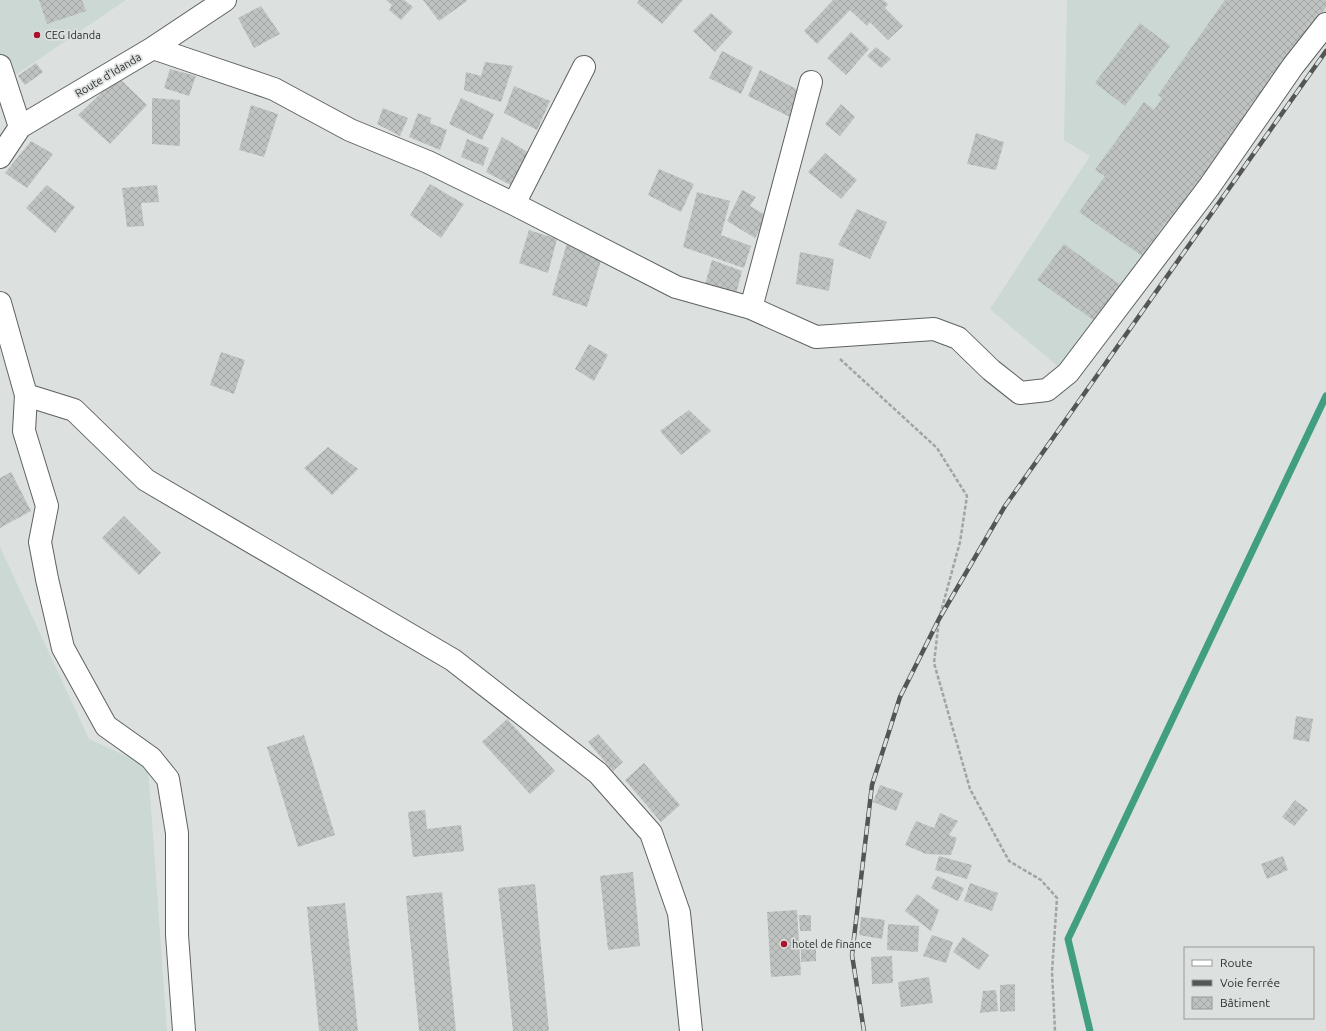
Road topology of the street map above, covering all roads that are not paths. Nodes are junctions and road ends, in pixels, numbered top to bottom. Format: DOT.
graph roads {
  1 [pos="225,0"];
  2 [pos="1326,24"];
  3 [pos="153,48"];
  4 [pos="0,66"];
  5 [pos="584,68"];
  6 [pos="811,82"];
  7 [pos="20,128"];
  8 [pos="0,157"];
  9 [pos="514,204"];
  10 [pos="0,303"];
  11 [pos="751,308"];
  12 [pos="26,395"];
  13 [pos="184,1031"];
  14 [pos="691,1031"];
  1 -- 3 [label="street, Route d'Idanda"];
  2 -- 11 [label="street"];
  3 -- 7 [label="street, Route d'Idanda"];
  3 -- 9 [label="street"];
  4 -- 7 [label="street"];
  5 -- 9 [label="street"];
  6 -- 11 [label="street"];
  7 -- 8 [label="street, Route d'Idanda"];
  9 -- 11 [label="street"];
  10 -- 12 [label="street"];
  12 -- 13 [label="street"];
  12 -- 14 [label="street"];
}
